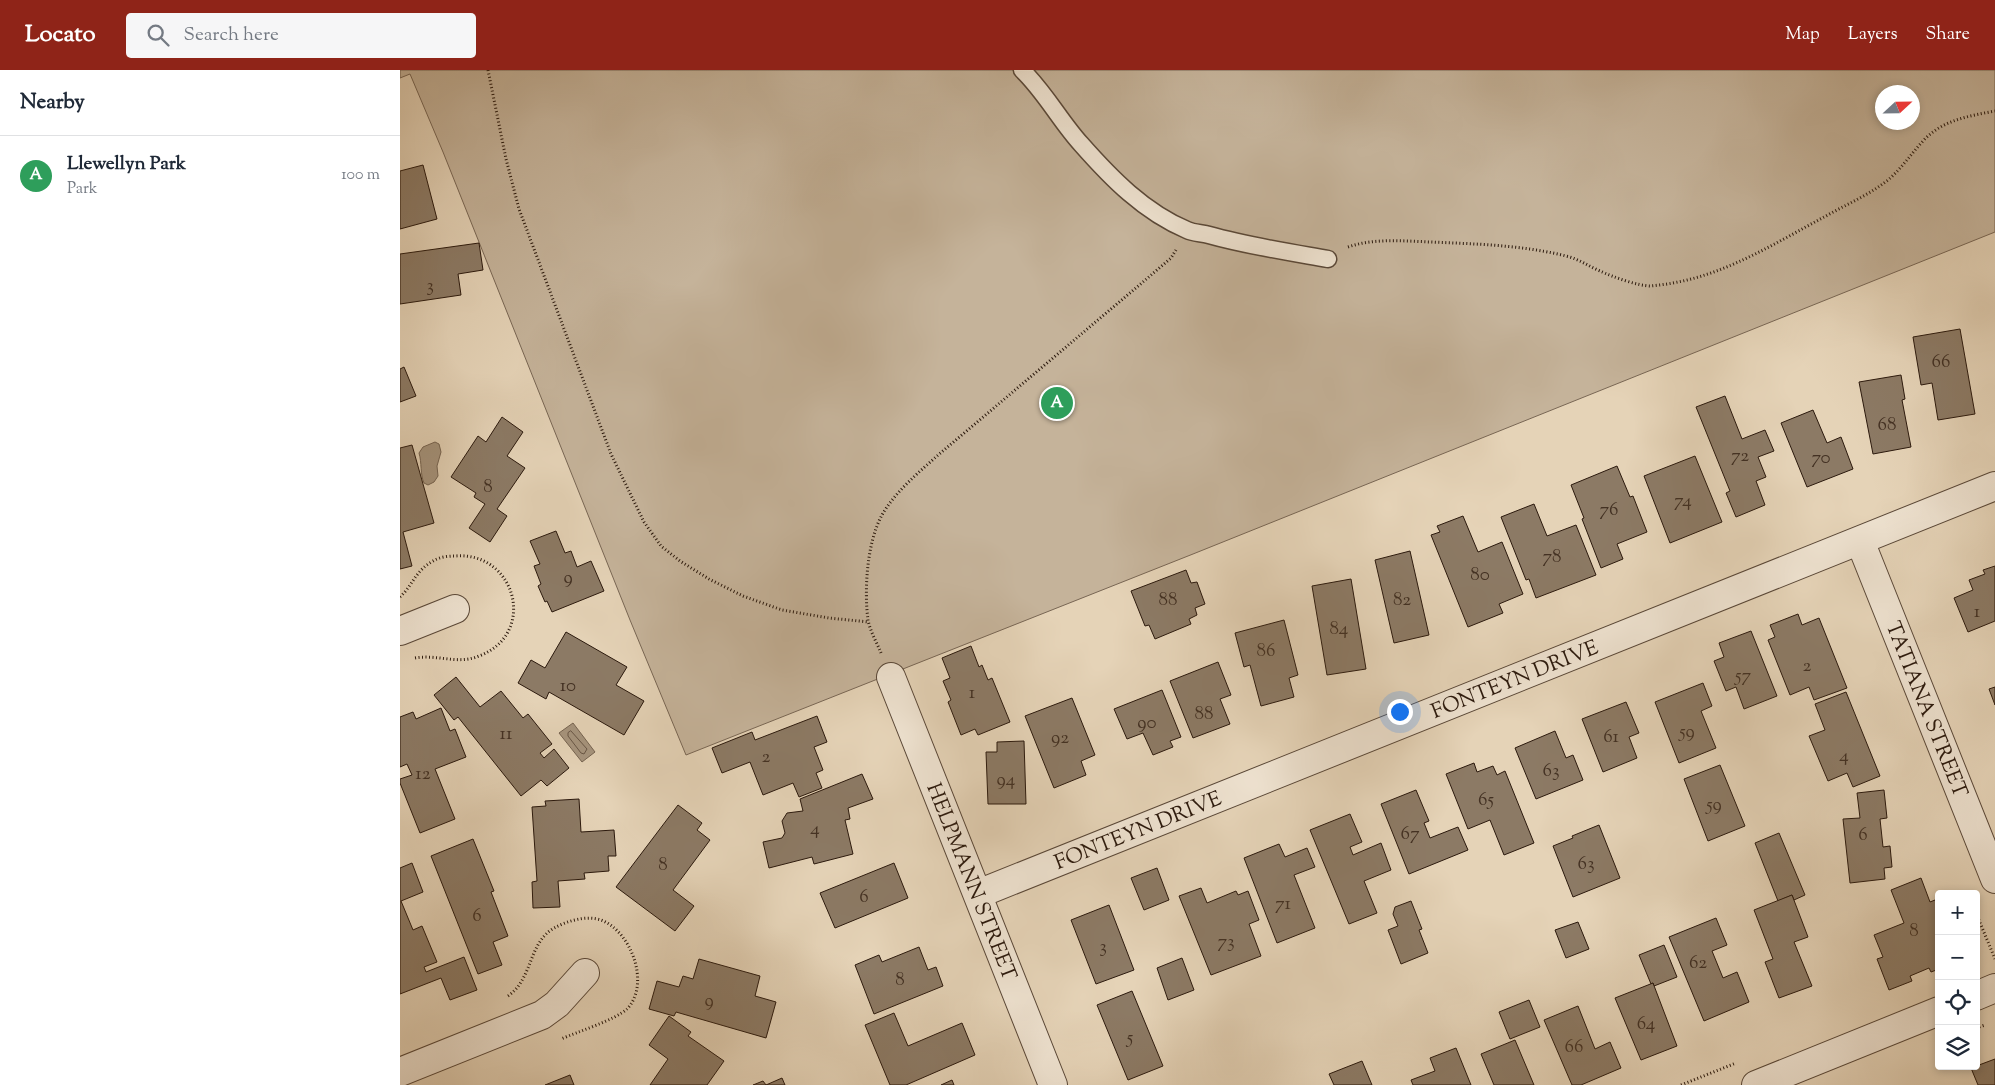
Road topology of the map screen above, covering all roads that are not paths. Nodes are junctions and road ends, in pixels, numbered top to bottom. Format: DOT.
graph roads {
  1 [pos="1022,70"];
  2 [pos="1328,259"];
  3 [pos="1995,486"];
  4 [pos="1860,541"];
  5 [pos="455,609"];
  6 [pos="400,631"];
  7 [pos="886,667"];
  8 [pos="1995,879"];
  9 [pos="978,894"];
  10 [pos="585,973"];
  11 [pos="1995,988"];
  12 [pos="1980,994"];
  13 [pos="1935,1013"];
  14 [pos="400,1072"];
  15 [pos="1053,1085"];
  16 [pos="1756,1085"];
  1 -- 2 [label="lane"];
  3 -- 4 [label="street, FONTEYN DRIVE"];
  4 -- 8 [label="street, TATIANA STREET"];
  4 -- 9 [label="street, FONTEYN DRIVE"];
  5 -- 6 [label="street"];
  7 -- 9 [label="street, HELPMANN STREET"];
  9 -- 15 [label="street, HELPMANN STREET"];
  10 -- 14 [label="street"];
  11 -- 12 [label="street"];
  13 -- 16 [label="street"];
}
